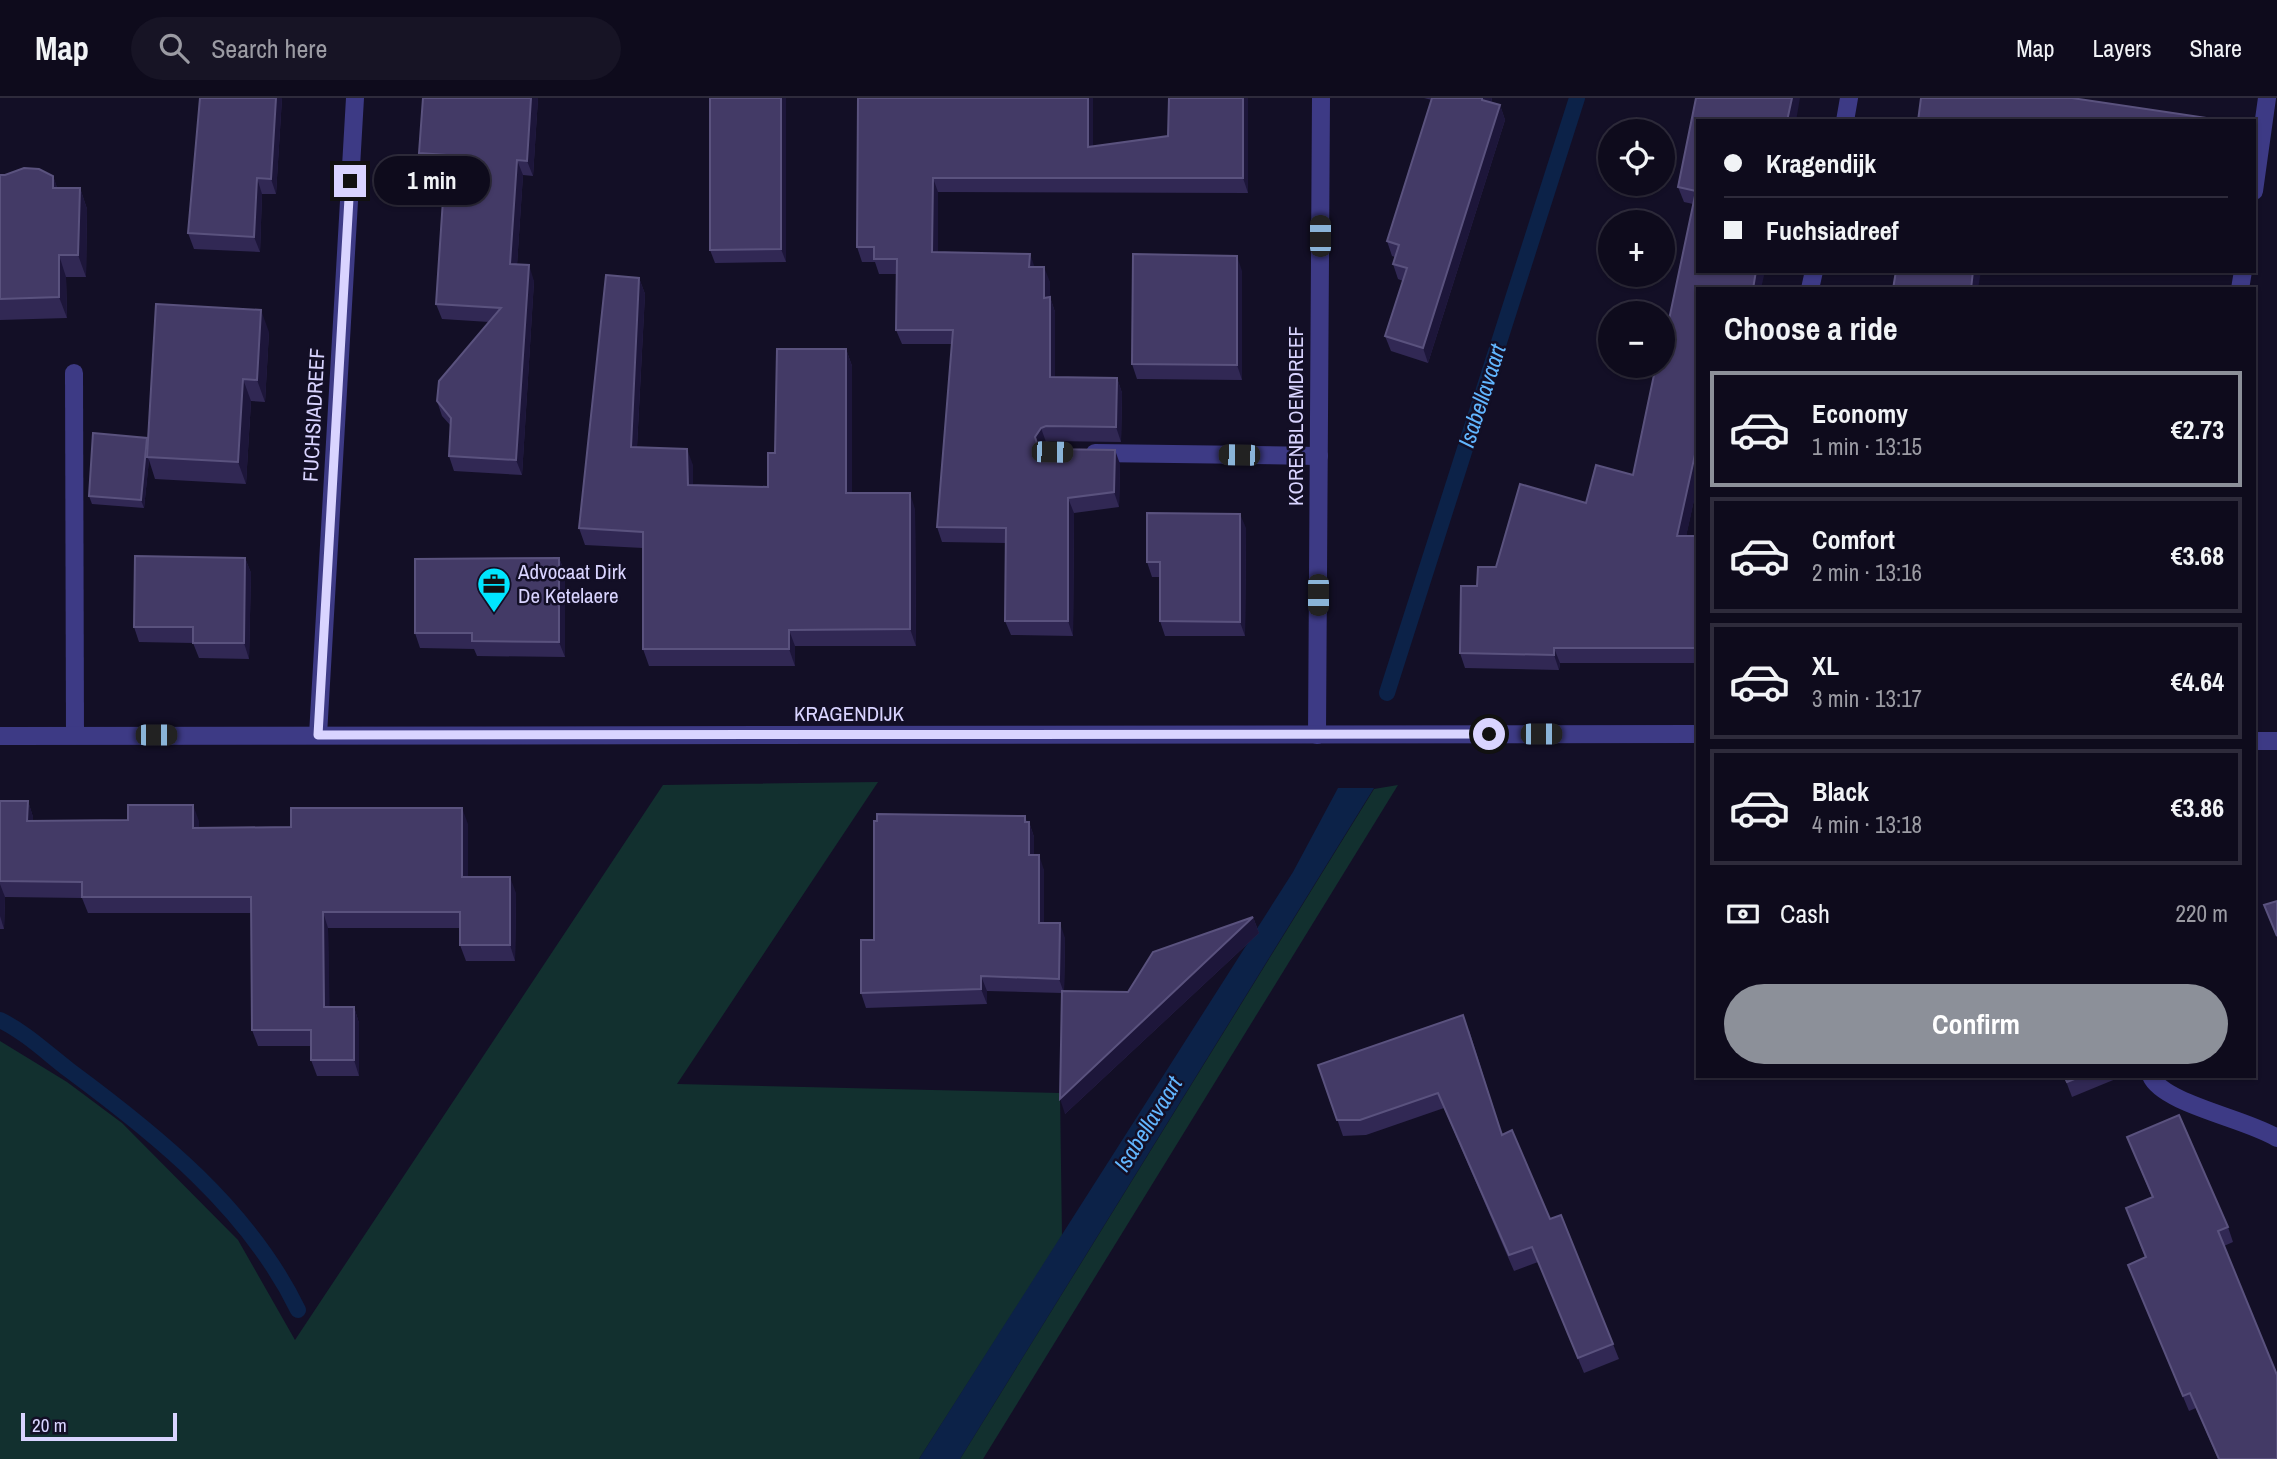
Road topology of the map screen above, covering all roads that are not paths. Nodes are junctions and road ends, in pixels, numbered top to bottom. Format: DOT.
graph roads {
  1 [pos="355,98"];
  2 [pos="1321,98"];
  3 [pos="1849,98"];
  4 [pos="2267,98"];
  5 [pos="1845,119"];
  6 [pos="2256,177"];
  7 [pos="74,373"];
  8 [pos="1078,453"];
  9 [pos="1319,456"];
  10 [pos="1696,734"];
  11 [pos="75,735"];
  12 [pos="318,735"];
  13 [pos="1317,735"];
  14 [pos="0,736"];
  15 [pos="2256,741"];
  16 [pos="2277,741"];
  17 [pos="2152,1078"];
  18 [pos="2277,1138"];
  1 -- 12 [label="street, FUCHSIADREEF"];
  2 -- 9 [label="street, KORENBLOEMDREEF"];
  3 -- 5 [label="street"];
  4 -- 6 [label="street"];
  7 -- 11 [label="street"];
  8 -- 9 [label="street"];
  9 -- 13 [label="street, KORENBLOEMDREEF"];
  10 -- 13 [label="street, KRAGENDIJK"];
  11 -- 12 [label="street, KRAGENDIJK"];
  11 -- 14 [label="street, KRAGENDIJK"];
  12 -- 13 [label="street, KRAGENDIJK"];
  15 -- 16 [label="street"];
  17 -- 18 [label="street"];
}
